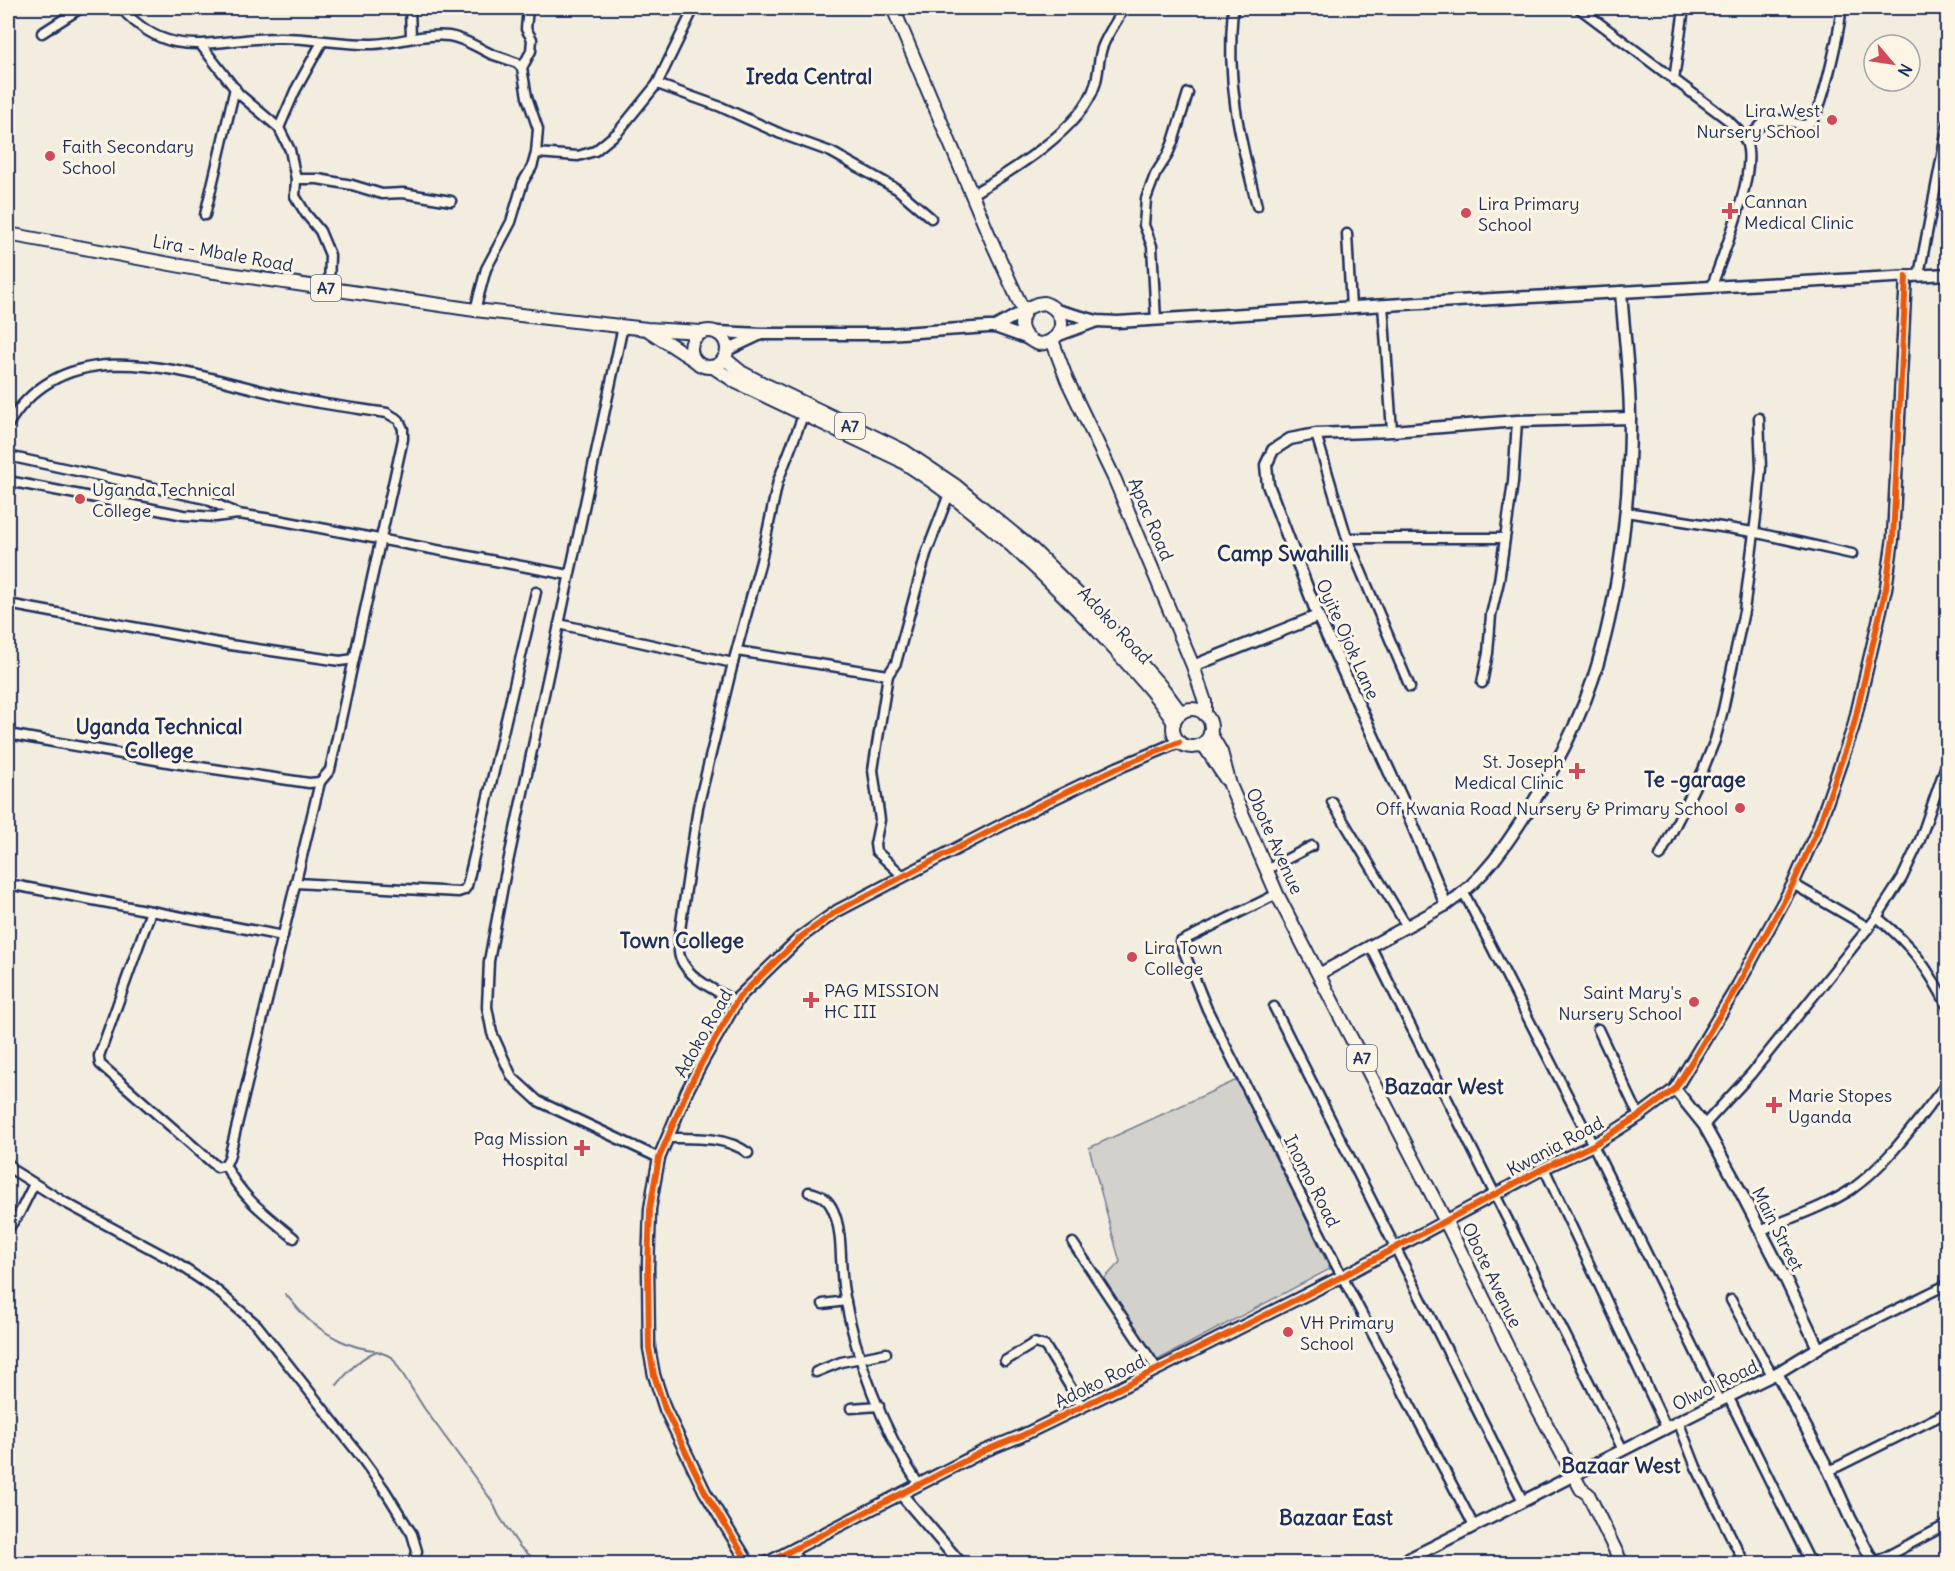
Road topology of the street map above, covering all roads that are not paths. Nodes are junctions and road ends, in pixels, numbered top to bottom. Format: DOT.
graph roads {
  1 [pos="81,8"];
  2 [pos="121,8"];
  3 [pos="410,8"];
  4 [pos="528,8"];
  5 [pos="694,8"];
  6 [pos="893,8"];
  7 [pos="1124,8"];
  8 [pos="1233,8"];
  9 [pos="1580,8"];
  10 [pos="1684,8"];
  11 [pos="1841,8"];
  12 [pos="42,33"];
  13 [pos="411,38"];
  14 [pos="322,42"];
  15 [pos="201,45"];
  16 [pos="522,68"];
  17 [pos="1674,80"];
  18 [pos="657,84"];
  19 [pos="235,88"];
  20 [pos="1188,93"];
  21 [pos="1947,124"];
  22 [pos="279,128"];
  23 [pos="1746,140"];
  24 [pos="537,153"];
  25 [pos="296,179"];
  26 [pos="972,194"];
  27 [pos="451,201"];
  28 [pos="1257,206"];
  29 [pos="205,215"];
  30 [pos="931,218"];
  31 [pos="8,234"];
  32 [pos="1347,234"];
  33 [pos="1947,274"];
  34 [pos="1919,275"];
  35 [pos="1906,276"];
  36 [pos="1712,286"];
  37 [pos="328,289"];
  38 [pos="1621,292"];
  39 [pos="1383,305"];
  40 [pos="1351,308"];
  41 [pos="1056,309"];
  42 [pos="475,310"];
  43 [pos="1024,310"];
  44 [pos="1156,320"];
  45 [pos="1097,321"];
  46 [pos="623,326"];
  47 [pos="995,327"];
  48 [pos="647,329"];
  49 [pos="702,332"];
  50 [pos="717,332"];
  51 [pos="762,334"];
  52 [pos="1026,338"];
  53 [pos="1055,338"];
  54 [pos="726,354"];
  55 [pos="694,360"];
  56 [pos="713,367"];
  57 [pos="738,377"];
  58 [pos="804,413"];
  59 [pos="1630,418"];
  60 [pos="1759,418"];
  61 [pos="1517,421"];
  62 [pos="8,425"];
  63 [pos="1392,431"];
  64 [pos="1316,434"];
  65 [pos="8,456"];
  66 [pos="8,481"];
  67 [pos="953,490"];
  68 [pos="1626,512"];
  69 [pos="238,514"];
  70 [pos="1753,532"];
  71 [pos="380,538"];
  72 [pos="1347,538"];
  73 [pos="1504,538"];
  74 [pos="1852,554"];
  75 [pos="569,575"];
  76 [pos="536,592"];
  77 [pos="8,604"];
  78 [pos="1318,616"];
  79 [pos="559,624"];
  80 [pos="737,651"];
  81 [pos="354,660"];
  82 [pos="733,663"];
  83 [pos="1194,666"];
  84 [pos="888,675"];
  85 [pos="1482,683"];
  86 [pos="1410,687"];
  87 [pos="1205,715"];
  88 [pos="1177,718"];
  89 [pos="8,734"];
  90 [pos="1207,738"];
  91 [pos="1179,742"];
  92 [pos="1947,759"];
  93 [pos="320,782"];
  94 [pos="1332,802"];
  95 [pos="1312,846"];
  96 [pos="1660,856"];
  97 [pos="1266,870"];
  98 [pos="903,876"];
  99 [pos="296,883"];
  100 [pos="8,884"];
  101 [pos="1793,884"];
  102 [pos="1464,893"];
  103 [pos="1277,894"];
  104 [pos="1446,904"];
  105 [pos="151,911"];
  106 [pos="1877,917"];
  107 [pos="1406,925"];
  108 [pos="1869,928"];
  109 [pos="283,936"];
  110 [pos="1370,945"];
  111 [pos="1319,974"];
  112 [pos="736,1002"];
  113 [pos="1274,1007"];
  114 [pos="1947,1007"];
  115 [pos="1598,1029"];
  116 [pos="1947,1082"];
  117 [pos="1675,1089"];
  118 [pos="1639,1116"];
  119 [pos="1704,1125"];
  120 [pos="667,1138"];
  121 [pos="1593,1145"];
  122 [pos="748,1153"];
  123 [pos="659,1158"];
  124 [pos="10,1165"];
  125 [pos="225,1165"];
  126 [pos="1544,1168"];
  127 [pos="34,1184"];
  128 [pos="808,1192"];
  129 [pos="1495,1195"];
  130 [pos="1446,1222"];
  131 [pos="8,1229"];
  132 [pos="1760,1231"];
  133 [pos="294,1238"];
  134 [pos="1073,1244"];
  135 [pos="1395,1248"];
  136 [pos="1343,1276"];
  137 [pos="1947,1284"];
  138 [pos="1731,1300"];
  139 [pos="846,1301"];
  140 [pos="824,1304"];
  141 [pos="1818,1348"];
  142 [pos="886,1353"];
  143 [pos="861,1357"];
  144 [pos="1005,1361"];
  145 [pos="1157,1369"];
  146 [pos="816,1372"];
  147 [pos="1774,1374"];
  148 [pos="1724,1398"];
  149 [pos="879,1406"];
  150 [pos="1083,1406"];
  151 [pos="851,1408"];
  152 [pos="1947,1412"];
  153 [pos="1678,1421"];
  154 [pos="1666,1427"];
  155 [pos="1623,1450"];
  156 [pos="1829,1471"];
  157 [pos="1573,1474"];
  158 [pos="919,1485"];
  159 [pos="1581,1489"];
  160 [pos="902,1494"];
  161 [pos="1523,1501"];
  162 [pos="1947,1524"];
  163 [pos="1474,1526"];
  164 [pos="792,1551"];
  165 [pos="414,1563"];
  166 [pos="749,1563"];
  167 [pos="765,1563"];
  168 [pos="801,1563"];
  169 [pos="961,1563"];
  170 [pos="1398,1563"];
  171 [pos="1615,1563"];
  172 [pos="1622,1563"];
  173 [pos="1745,1563"];
  174 [pos="1811,1563"];
  175 [pos="1874,1563"];
  1 -- 12 [label="street"];
  2 -- 15 [label="street"];
  3 -- 13 [label="street"];
  4 -- 16 [label="street"];
  5 -- 18 [label="street"];
  6 -- 26 [label="main road"];
  7 -- 26 [label="street"];
  8 -- 28 [label="street"];
  9 -- 17 [label="street"];
  10 -- 17 [label="street"];
  11 -- 23 [label="street"];
  13 -- 14 [label="street"];
  13 -- 16 [label="street"];
  14 -- 15 [label="street"];
  14 -- 22 [label="street"];
  15 -- 19 [label="street"];
  16 -- 24 [label="street"];
  17 -- 23 [label="street"];
  18 -- 24 [label="street"];
  18 -- 30 [label="street"];
  19 -- 22 [label="street"];
  19 -- 29 [label="street"];
  20 -- 44 [label="street"];
  21 -- 34 [label="street"];
  22 -- 25 [label="street"];
  23 -- 36 [label="street"];
  24 -- 42 [label="street"];
  25 -- 27 [label="street"];
  25 -- 37 [label="street"];
  26 -- 43 [label="main road"];
  31 -- 37 [label="main road, Lira - Mbale Road / A7"];
  32 -- 40 [label="street"];
  33 -- 34 [label="street"];
  34 -- 35 [label="street"];
  35 -- 36 [label="street"];
  35 -- 101 [label="street"];
  36 -- 38 [label="street"];
  37 -- 42 [label="main road, Lira - Mbale Road / A7"];
  38 -- 39 [label="street"];
  38 -- 59 [label="street"];
  39 -- 40 [label="street"];
  39 -- 63 [label="street"];
  40 -- 44 [label="street"];
  41 -- 43 [label="main road"];
  41 -- 45 [label="street"];
  41 -- 53 [label="main road"];
  42 -- 46 [label="main road, Lira - Mbale Road / A7"];
  43 -- 47 [label="street"];
  43 -- 52 [label="main road"];
  44 -- 45 [label="street"];
  45 -- 53 [label="street"];
  46 -- 48 [label="main road, Lira - Mbale Road / A7"];
  46 -- 75 [label="street"];
  47 -- 51 [label="street"];
  47 -- 52 [label="street"];
  48 -- 49 [label="main road, A7"];
  48 -- 55 [label="main road, A7"];
  49 -- 50 [label="main road, A7"];
  49 -- 55 [label="main road"];
  50 -- 51 [label="street"];
  50 -- 54 [label="main road, A7"];
  51 -- 54 [label="street"];
  52 -- 53 [label="main road"];
  53 -- 83 [label="main road, Apac Road"];
  54 -- 56 [label="main road"];
  54 -- 57 [label="main road, A7"];
  55 -- 56 [label="main road, A7"];
  56 -- 57 [label="main road, A7"];
  57 -- 58 [label="main road, A7"];
  57 -- 67 [label="main road, A7"];
  58 -- 67 [label="main road, A7"];
  58 -- 80 [label="street"];
  59 -- 61 [label="street, Oyite Ojok Lane"];
  59 -- 68 [label="street"];
  60 -- 70 [label="street"];
  61 -- 63 [label="street, Oyite Ojok Lane"];
  61 -- 73 [label="street"];
  62 -- 71 [label="street"];
  63 -- 64 [label="street, Oyite Ojok Lane"];
  64 -- 72 [label="street"];
  64 -- 78 [label="street, Oyite Ojok Lane"];
  65 -- 69 [label="street"];
  66 -- 69 [label="street"];
  67 -- 84 [label="street"];
  67 -- 88 [label="main road, Adoko Road / A7"];
  68 -- 70 [label="street"];
  68 -- 102 [label="street"];
  69 -- 71 [label="street"];
  70 -- 74 [label="street"];
  70 -- 96 [label="street"];
  71 -- 75 [label="street"];
  71 -- 81 [label="street"];
  72 -- 73 [label="street"];
  72 -- 86 [label="street"];
  73 -- 85 [label="street"];
  75 -- 79 [label="street"];
  76 -- 99 [label="street"];
  77 -- 81 [label="street"];
  78 -- 83 [label="street"];
  78 -- 104 [label="street, Oyite Ojok Lane"];
  79 -- 82 [label="street"];
  79 -- 123 [label="street"];
  80 -- 82 [label="street"];
  80 -- 84 [label="street"];
  81 -- 93 [label="street"];
  82 -- 112 [label="street"];
  83 -- 87 [label="main road, Apac Road"];
  84 -- 98 [label="street"];
  87 -- 88 [label="main road"];
  87 -- 90 [label="main road, A7"];
  88 -- 91 [label="main road, A7"];
  89 -- 93 [label="street"];
  90 -- 91 [label="main road"];
  90 -- 97 [label="main road, Obote Avenue / A7"];
  91 -- 98 [label="street, Adoko Road"];
  92 -- 106 [label="street"];
  93 -- 99 [label="street"];
  94 -- 107 [label="street"];
  95 -- 97 [label="street"];
  97 -- 103 [label="main road, Obote Avenue / A7"];
  98 -- 112 [label="street, Adoko Road"];
  99 -- 109 [label="street"];
  100 -- 105 [label="street"];
  101 -- 108 [label="street"];
  101 -- 117 [label="street"];
  102 -- 104 [label="street"];
  102 -- 121 [label="street"];
  103 -- 111 [label="main road, Obote Avenue / A7"];
  103 -- 136 [label="street, Inomo Road"];
  104 -- 107 [label="street"];
  105 -- 109 [label="street"];
  105 -- 125 [label="street"];
  106 -- 108 [label="street"];
  106 -- 114 [label="street"];
  107 -- 110 [label="street"];
  108 -- 119 [label="street"];
  109 -- 125 [label="street"];
  110 -- 111 [label="street"];
  110 -- 129 [label="street"];
  111 -- 130 [label="main road, Obote Avenue / A7"];
  112 -- 120 [label="street, Adoko Road"];
  113 -- 135 [label="street"];
  115 -- 118 [label="street"];
  116 -- 132 [label="street"];
  117 -- 118 [label="street, Kwania Road"];
  117 -- 119 [label="street, Main Street"];
  118 -- 121 [label="street, Kwania Road"];
  119 -- 132 [label="street, Main Street"];
  120 -- 122 [label="street"];
  120 -- 123 [label="street, Adoko Road"];
  121 -- 126 [label="street, Kwania Road"];
  121 -- 148 [label="street"];
  123 -- 166 [label="street, Adoko Road"];
  124 -- 127 [label="street"];
  125 -- 133 [label="street"];
  126 -- 129 [label="street, Kwania Road"];
  126 -- 154 [label="street"];
  127 -- 131 [label="street"];
  127 -- 165 [label="street"];
  128 -- 139 [label="street"];
  129 -- 130 [label="street, Kwania Road"];
  129 -- 155 [label="street"];
  130 -- 135 [label="street, Adoko Road"];
  130 -- 157 [label="main road, Obote Avenue / A7"];
  132 -- 141 [label="street, Main Street"];
  134 -- 145 [label="street"];
  135 -- 136 [label="street, Adoko Road"];
  135 -- 161 [label="street"];
  136 -- 145 [label="street, Adoko Road"];
  136 -- 163 [label="street, Inomo Road"];
  137 -- 141 [label="street"];
  138 -- 147 [label="street"];
  139 -- 140 [label="street"];
  139 -- 143 [label="street"];
  141 -- 147 [label="street"];
  142 -- 143 [label="street"];
  143 -- 146 [label="street"];
  143 -- 149 [label="street"];
  144 -- 150 [label="street"];
  145 -- 150 [label="street, Adoko Road"];
  147 -- 148 [label="street, Olwol Road"];
  147 -- 156 [label="street, Olwol Road"];
  148 -- 153 [label="street, Olwol Road"];
  148 -- 174 [label="street"];
  149 -- 151 [label="street"];
  149 -- 158 [label="street"];
  150 -- 158 [label="street, Adoko Road"];
  152 -- 156 [label="street"];
  153 -- 154 [label="street, Olwol Road"];
  153 -- 173 [label="street"];
  154 -- 155 [label="street, Olwol Road"];
  155 -- 157 [label="street, Olwol Road"];
  156 -- 175 [label="street, Olwol Road"];
  157 -- 159 [label="main road, Obote Avenue / A7"];
  157 -- 161 [label="street"];
  158 -- 160 [label="street, Adoko Road"];
  159 -- 171 [label="main road, Obote Avenue / A7"];
  159 -- 172 [label="main road, Obote Avenue / A7"];
  160 -- 164 [label="street, Adoko Road"];
  160 -- 169 [label="street"];
  161 -- 163 [label="street"];
  162 -- 175 [label="street"];
  163 -- 170 [label="street"];
  164 -- 167 [label="street, Adoko Road"];
  164 -- 168 [label="street"];
}
